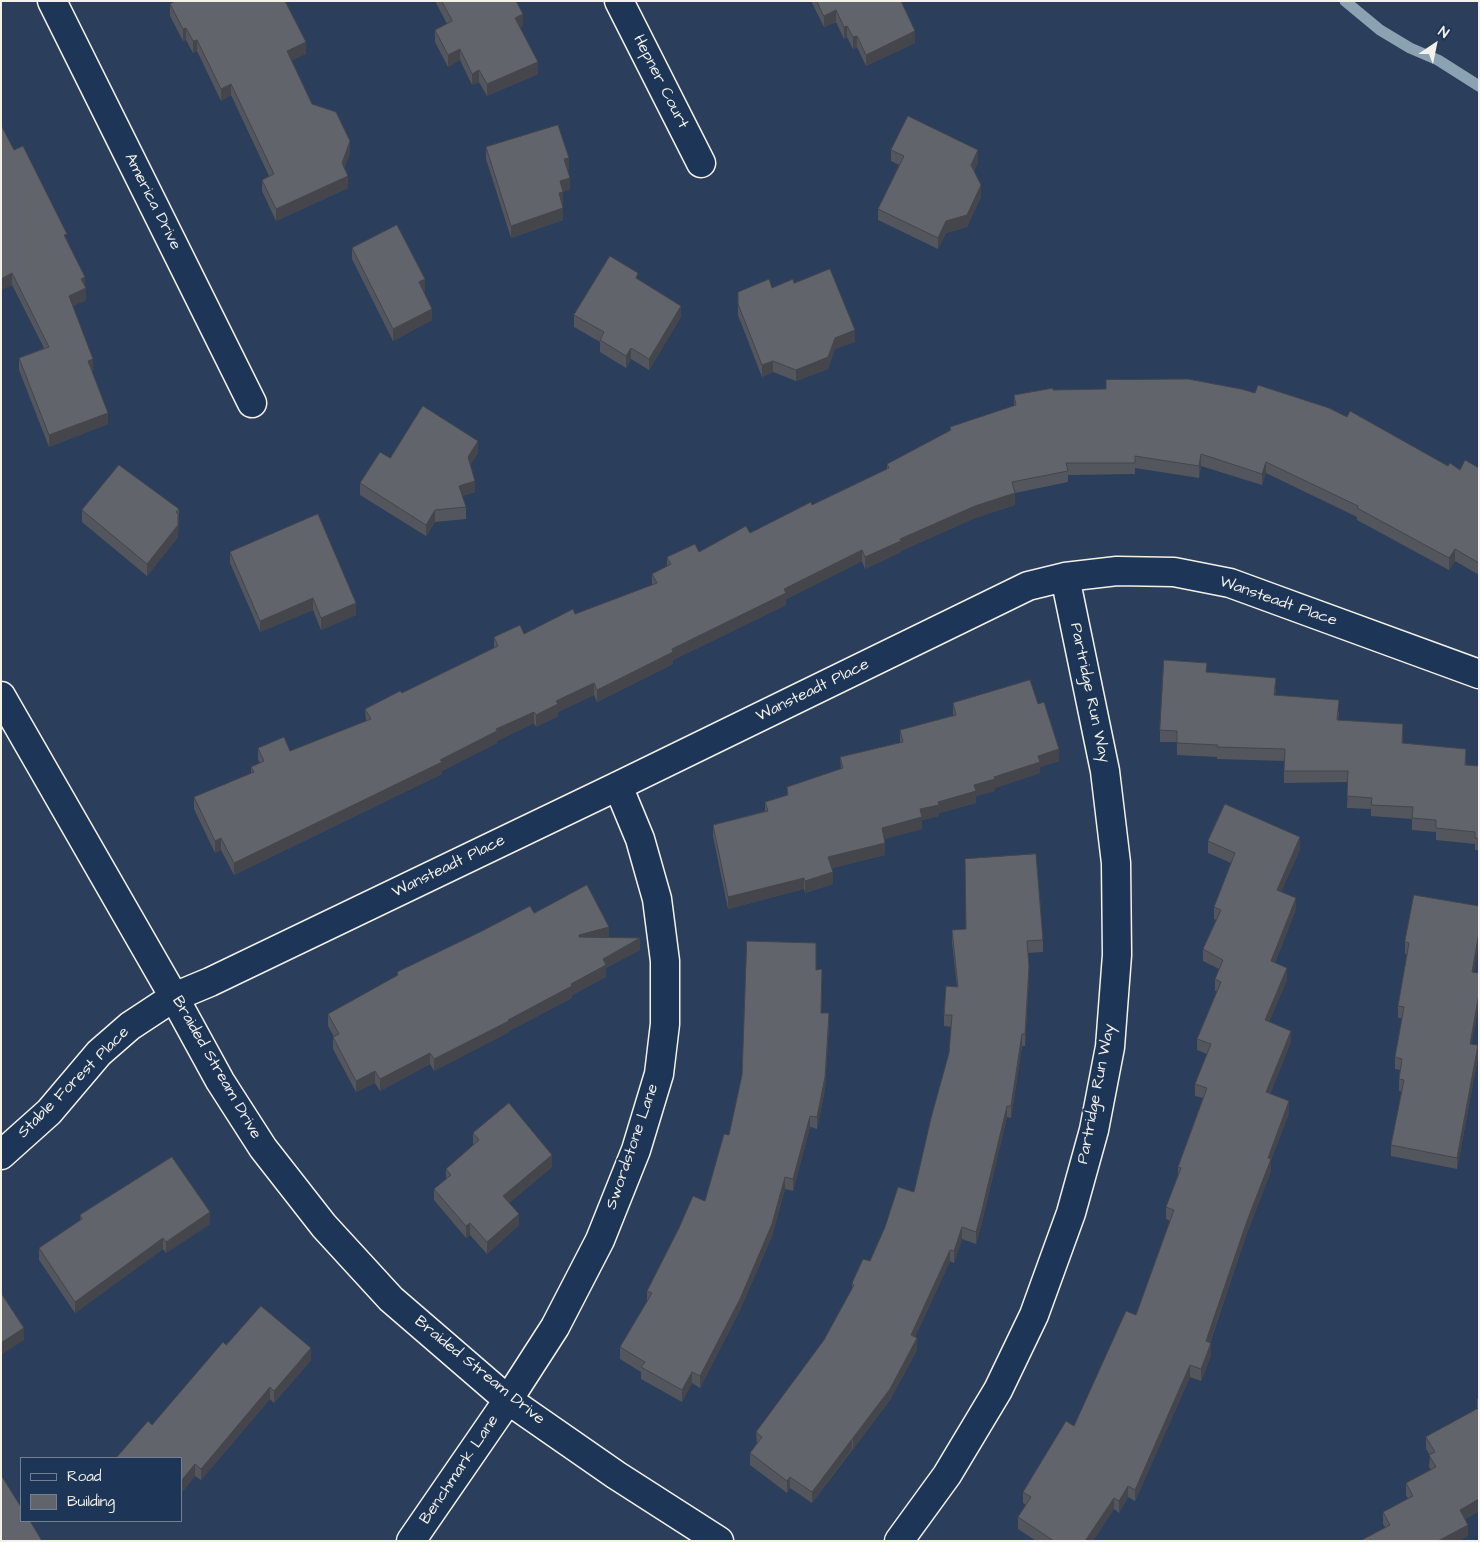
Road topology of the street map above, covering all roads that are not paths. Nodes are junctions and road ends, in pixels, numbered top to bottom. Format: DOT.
graph roads {
  1 [pos="52,1"];
  2 [pos="620,1"];
  3 [pos="701,163"];
  4 [pos="252,403"];
  5 [pos="1065,577"];
  6 [pos="1479,674"];
  7 [pos="1,696"];
  8 [pos="618,786"];
  9 [pos="174,997"];
  10 [pos="1,1154"];
  11 [pos="508,1400"];
  12 [pos="412,1541"];
  13 [pos="719,1541"];
  14 [pos="899,1541"];
  1 -- 4 [label="street, America Drive"];
  2 -- 3 [label="street, Hepner Court"];
  5 -- 6 [label="street, Wansteadt Place"];
  5 -- 8 [label="street, Wansteadt Place"];
  5 -- 14 [label="street, Partridge Run Way"];
  7 -- 9 [label="street, Braided Stream Drive"];
  8 -- 9 [label="street, Wansteadt Place"];
  8 -- 11 [label="street, Swordstone Lane"];
  9 -- 10 [label="street, Stable Forest Place"];
  9 -- 11 [label="street, Braided Stream Drive"];
  11 -- 12 [label="street, Benchmark Lane"];
  11 -- 13 [label="street, Braided Stream Drive"];
}
